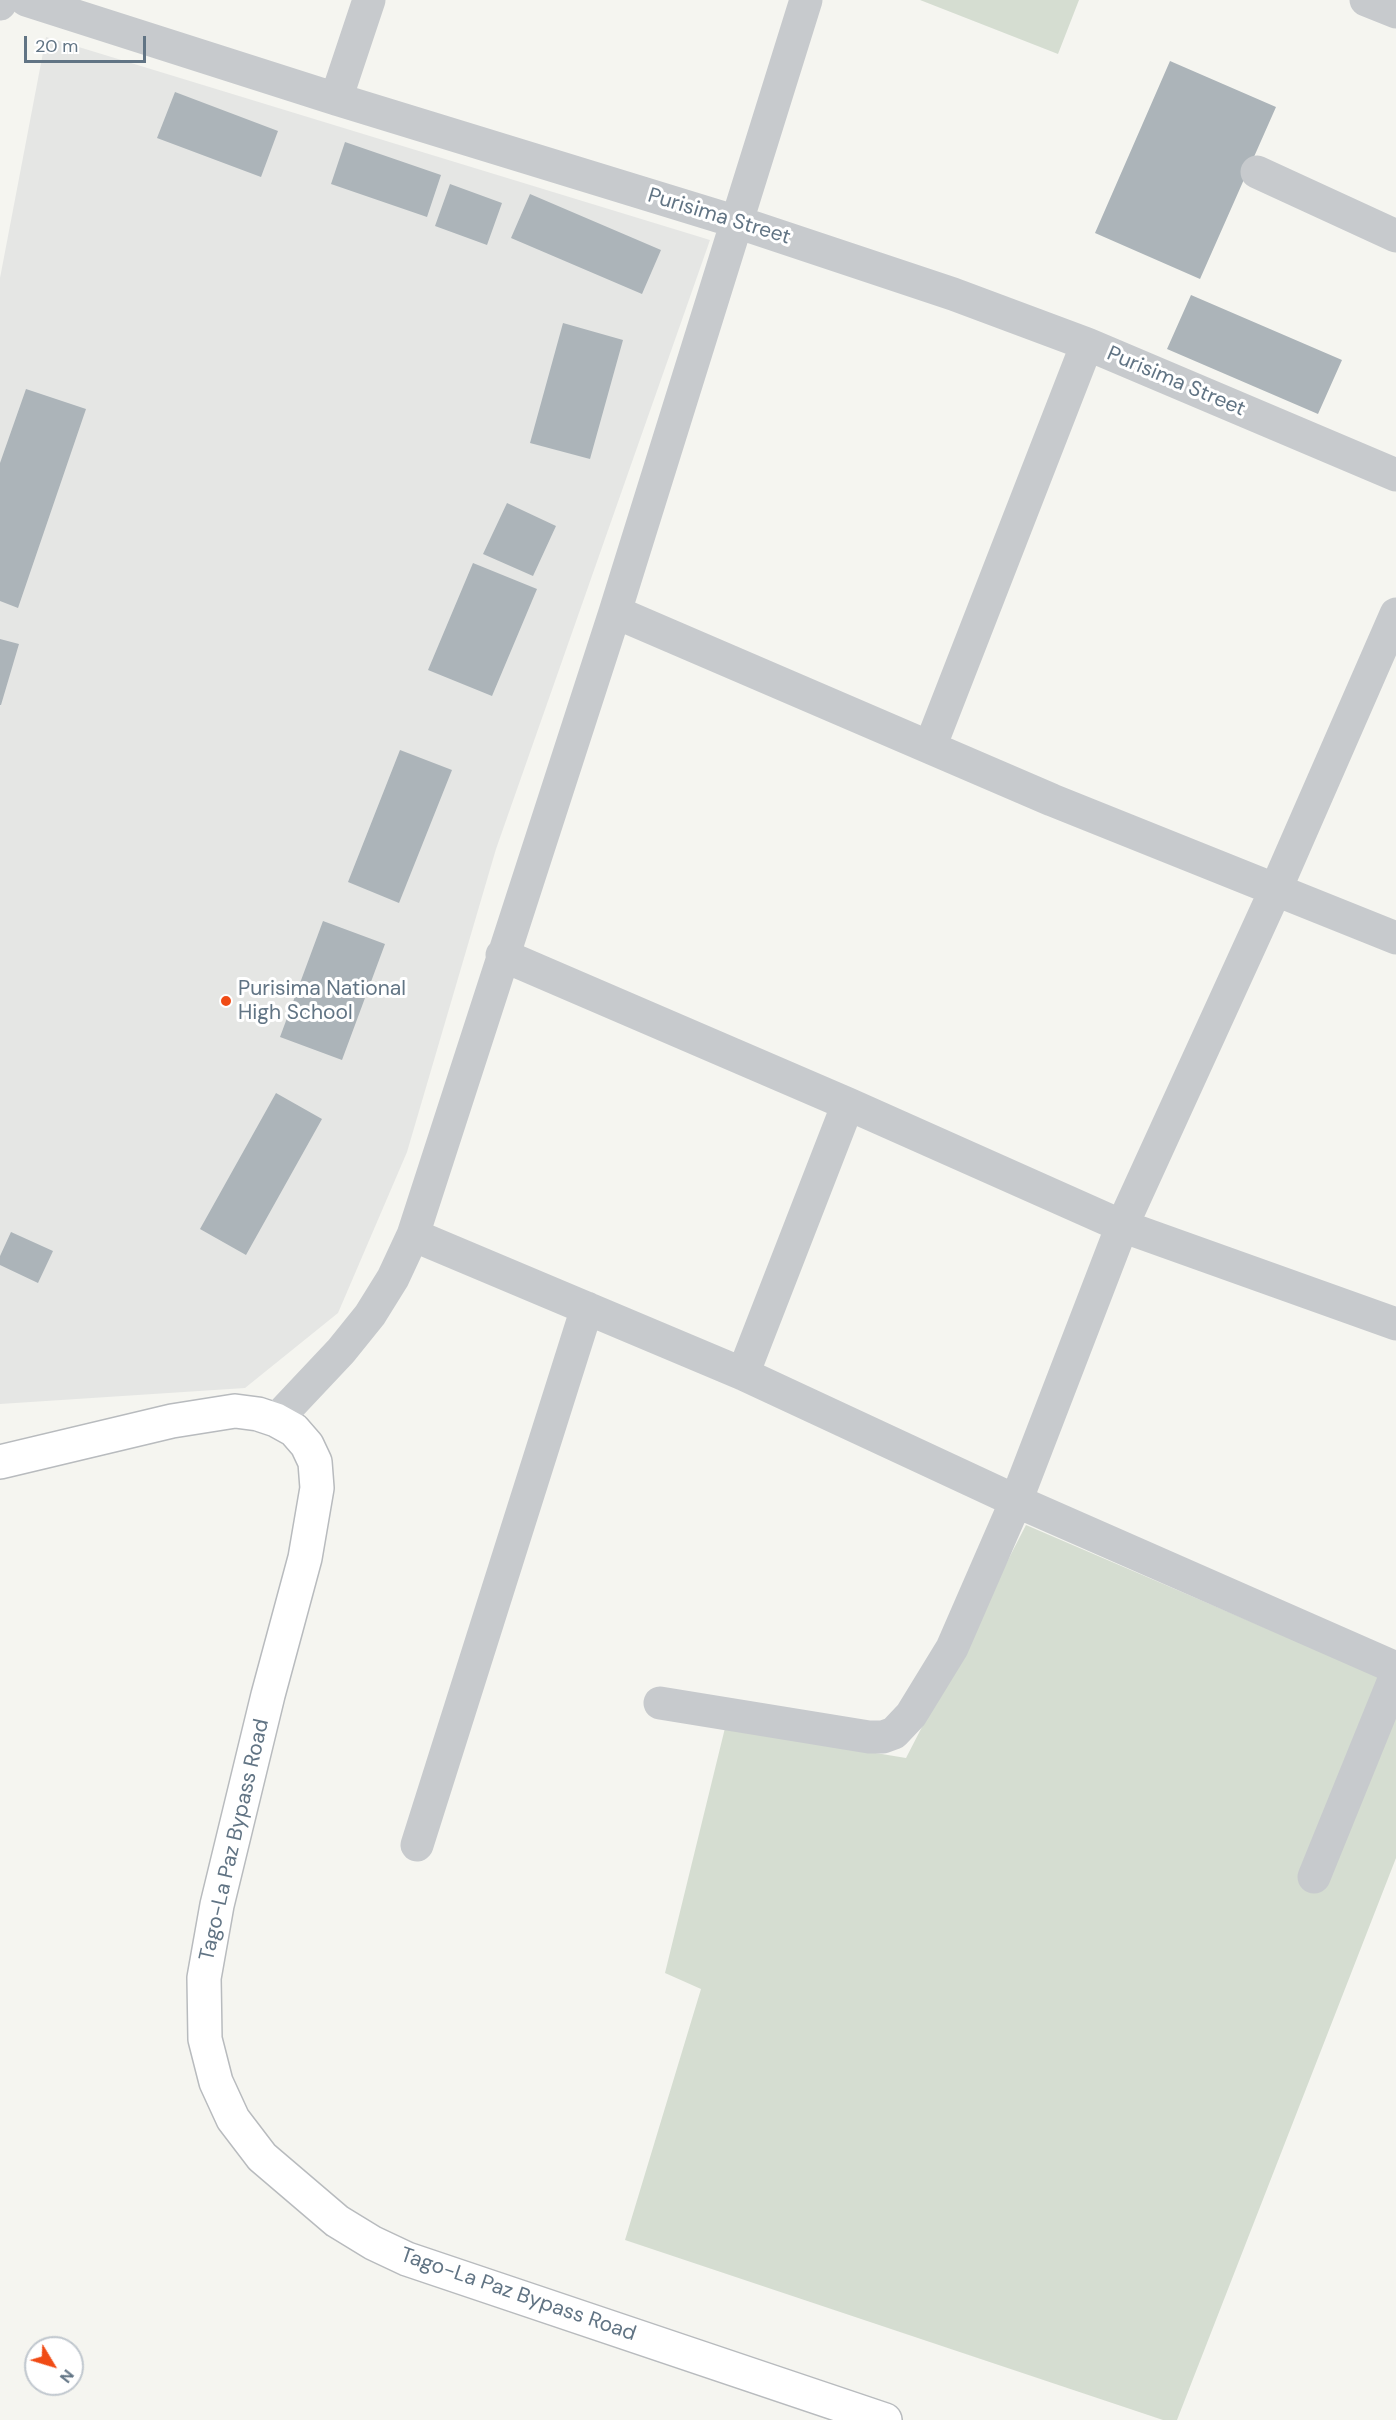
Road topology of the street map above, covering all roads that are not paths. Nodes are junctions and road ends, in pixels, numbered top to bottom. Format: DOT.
graph roads {
  1 [pos="26,0"];
  2 [pos="369,0"];
  3 [pos="806,0"];
  4 [pos="1365,0"];
  5 [pos="1396,12"];
  6 [pos="336,99"];
  7 [pos="1257,172"];
  8 [pos="737,222"];
  9 [pos="1396,236"];
  10 [pos="1088,344"];
  11 [pos="1396,475"];
  12 [pos="615,612"];
  13 [pos="1396,614"];
  14 [pos="930,747"];
  15 [pos="1275,891"];
  16 [pos="1396,939"];
  17 [pos="502,955"];
  18 [pos="849,1104"];
  19 [pos="1122,1226"];
  20 [pos="413,1234"];
  21 [pos="587,1308"];
  22 [pos="1396,1324"];
  23 [pos="743,1374"];
  24 [pos="276,1419"];
  25 [pos="0,1462"];
  26 [pos="1016,1501"];
  27 [pos="1396,1668"];
  28 [pos="1396,1675"];
  29 [pos="660,1703"];
  30 [pos="417,1845"];
  31 [pos="1314,1877"];
  32 [pos="885,2420"];
  1 -- 6 [label="street, Purisima Street"];
  2 -- 6 [label="street"];
  3 -- 8 [label="street"];
  4 -- 5 [label="street"];
  6 -- 8 [label="street, Purisima Street"];
  7 -- 9 [label="street"];
  8 -- 10 [label="street, Purisima Street"];
  8 -- 12 [label="street"];
  10 -- 11 [label="street, Purisima Street"];
  10 -- 14 [label="street"];
  12 -- 14 [label="street"];
  12 -- 17 [label="street"];
  13 -- 15 [label="street"];
  14 -- 15 [label="street"];
  15 -- 16 [label="street"];
  15 -- 19 [label="street"];
  17 -- 18 [label="street"];
  17 -- 20 [label="street"];
  18 -- 19 [label="street"];
  18 -- 23 [label="street"];
  19 -- 22 [label="street"];
  19 -- 26 [label="street"];
  20 -- 21 [label="street"];
  20 -- 24 [label="street"];
  21 -- 23 [label="street"];
  21 -- 30 [label="street"];
  23 -- 26 [label="street"];
  24 -- 25 [label="highway, Tago-La Paz Bypass Road"];
  24 -- 32 [label="highway, Tago-La Paz Bypass Road"];
  26 -- 27 [label="street"];
  26 -- 29 [label="street"];
  28 -- 31 [label="street"];
}
